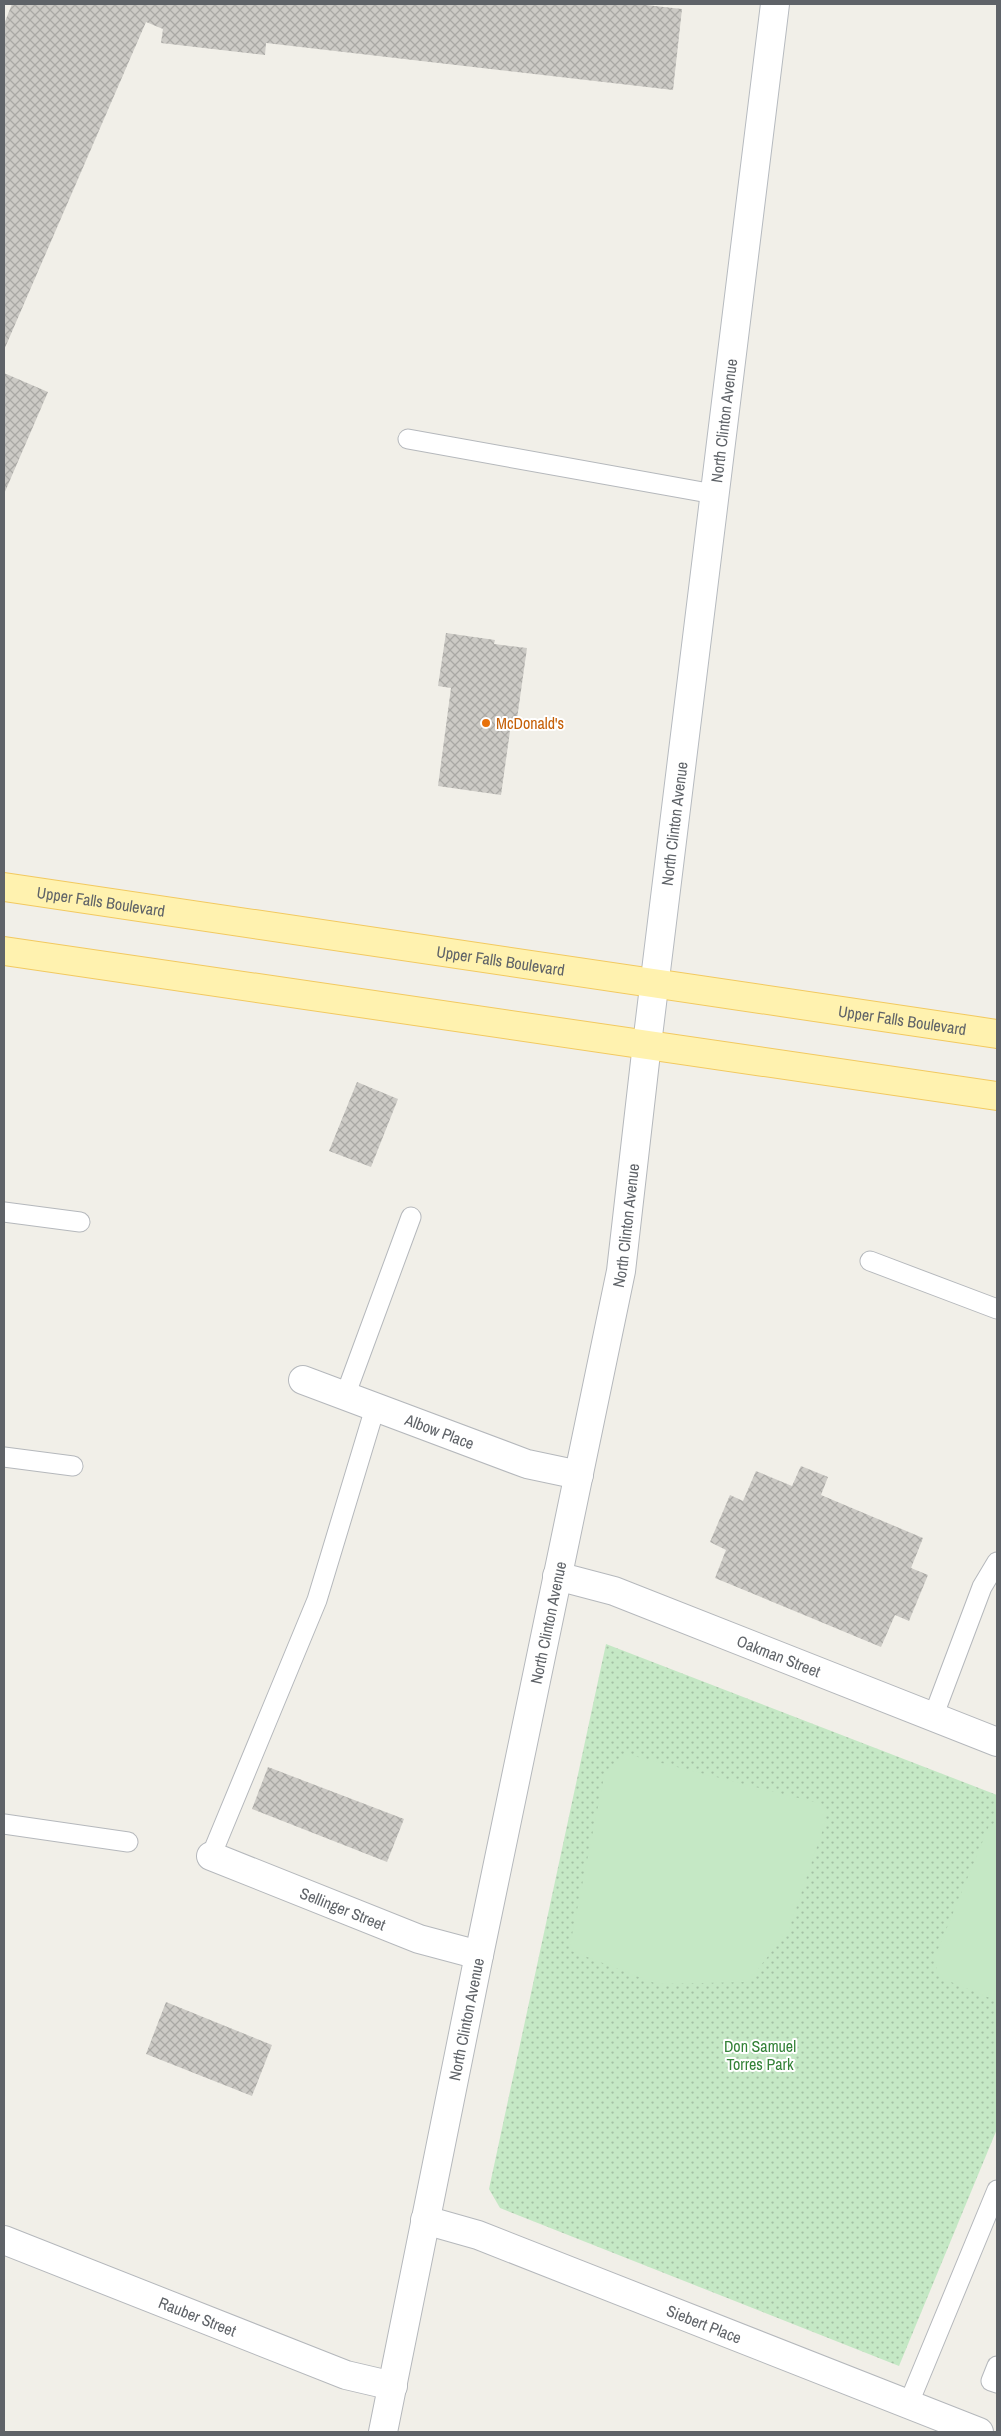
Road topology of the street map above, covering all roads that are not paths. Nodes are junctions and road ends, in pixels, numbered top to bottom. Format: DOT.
graph roads {
  1 [pos="775,4"];
  2 [pos="408,439"];
  3 [pos="714,494"];
  4 [pos="4,887"];
  5 [pos="4,951"];
  6 [pos="653,983"];
  7 [pos="997,1034"];
  8 [pos="646,1044"];
  9 [pos="997,1096"];
  10 [pos="4,1212"];
  11 [pos="411,1217"];
  12 [pos="80,1222"];
  13 [pos="870,1261"];
  14 [pos="997,1309"];
  15 [pos="302,1380"];
  16 [pos="345,1396"];
  17 [pos="375,1408"];
  18 [pos="4,1457"];
  19 [pos="73,1466"];
  20 [pos="579,1476"];
  21 [pos="997,1562"];
  22 [pos="557,1576"];
  23 [pos="933,1717"];
  24 [pos="997,1742"];
  25 [pos="4,1824"];
  26 [pos="128,1842"];
  27 [pos="211,1856"];
  28 [pos="479,1955"];
  29 [pos="997,2190"];
  30 [pos="426,2220"];
  31 [pos="4,2240"];
  32 [pos="997,2366"];
  33 [pos="997,2383"];
  34 [pos="393,2386"];
  35 [pos="908,2404"];
  36 [pos="383,2432"];
  37 [pos="979,2432"];
  1 -- 3 [label="street, North Clinton Avenue"];
  2 -- 3 [label="lane"];
  3 -- 6 [label="street, North Clinton Avenue"];
  4 -- 6 [label="main road, Upper Falls Boulevard"];
  5 -- 8 [label="main road"];
  6 -- 7 [label="main road, Upper Falls Boulevard"];
  6 -- 8 [label="street, North Clinton Avenue"];
  8 -- 9 [label="main road"];
  8 -- 20 [label="street, North Clinton Avenue"];
  10 -- 12 [label="lane"];
  11 -- 16 [label="lane"];
  13 -- 14 [label="lane"];
  15 -- 16 [label="street, Albow Place"];
  16 -- 17 [label="street, Albow Place"];
  17 -- 20 [label="street, Albow Place"];
  17 -- 27 [label="lane"];
  18 -- 19 [label="lane"];
  20 -- 22 [label="street, North Clinton Avenue"];
  21 -- 23 [label="lane"];
  22 -- 23 [label="street, Oakman Street"];
  22 -- 28 [label="street, North Clinton Avenue"];
  23 -- 24 [label="street, Oakman Street"];
  25 -- 26 [label="lane"];
  27 -- 28 [label="street, Sellinger Street"];
  28 -- 30 [label="street, North Clinton Avenue"];
  29 -- 35 [label="lane"];
  30 -- 34 [label="street, North Clinton Avenue"];
  30 -- 35 [label="street, Siebert Place"];
  31 -- 34 [label="street, Rauber Street"];
  32 -- 33 [label="lane"];
  34 -- 36 [label="street, North Clinton Avenue"];
  35 -- 37 [label="street, Siebert Place"];
}
